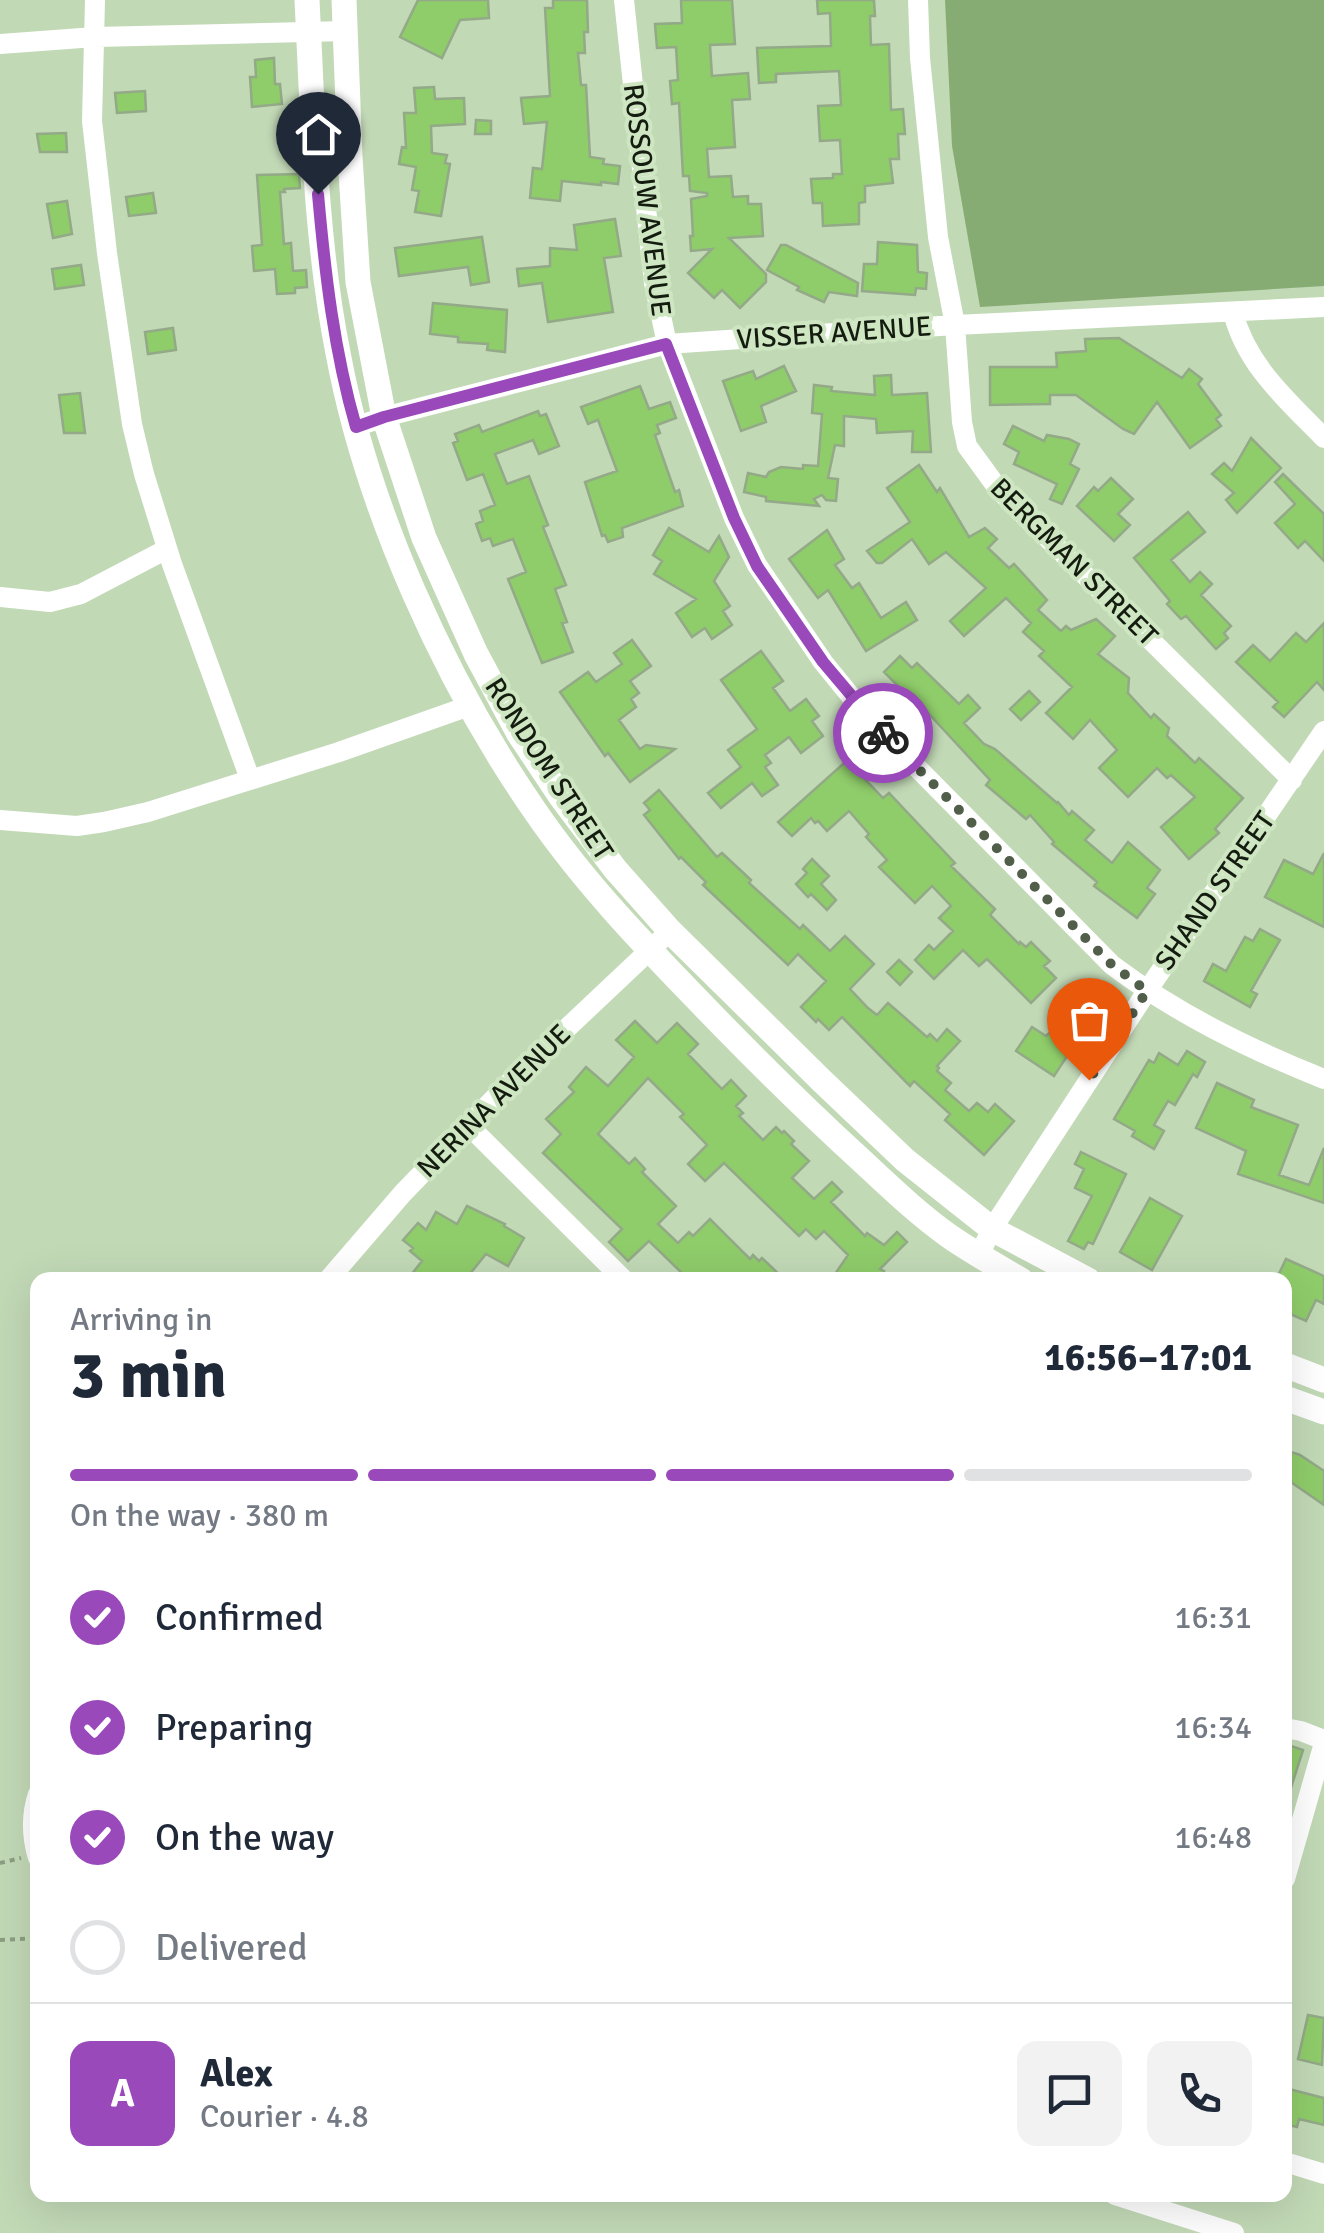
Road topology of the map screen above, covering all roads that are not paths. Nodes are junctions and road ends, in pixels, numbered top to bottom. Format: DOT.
graph roads {
  1 [pos="95,0"];
  2 [pos="306,0"];
  3 [pos="344,0"];
  4 [pos="624,0"];
  5 [pos="918,0"];
  6 [pos="346,31"];
  7 [pos="308,33"];
  8 [pos="95,37"];
  9 [pos="0,44"];
  10 [pos="1324,307"];
  11 [pos="1233,312"];
  12 [pos="955,324"];
  13 [pos="666,344"];
  14 [pos="384,417"];
  15 [pos="356,427"];
  16 [pos="1324,438"];
  17 [pos="167,548"];
  18 [pos="0,597"];
  19 [pos="469,706"];
  20 [pos="1324,731"];
  21 [pos="250,779"];
  22 [pos="1292,780"];
  23 [pos="0,820"];
  24 [pos="670,931"];
  25 [pos="650,951"];
  26 [pos="1147,991"];
  27 [pos="1324,1078"];
  28 [pos="469,1126"];
  29 [pos="992,1229"];
  30 [pos="979,1255"];
  31 [pos="335,1272"];
  32 [pos="616,1272"];
  33 [pos="1008,1272"];
  34 [pos="1073,1272"];
  35 [pos="1292,1368"];
  36 [pos="1324,1380"];
  37 [pos="1292,1401"];
  38 [pos="1324,1412"];
  39 [pos="1292,1729"];
  40 [pos="1324,1741"];
  41 [pos="1292,1854"];
  42 [pos="1292,2164"];
  43 [pos="1324,2174"];
  44 [pos="1137,2202"];
  45 [pos="1234,2233"];
  1 -- 8 [label="street"];
  2 -- 7 [label="street, RONDOM STREET"];
  3 -- 6 [label="street, RONDOM STREET"];
  4 -- 13 [label="street, ROSSOUW AVENUE"];
  5 -- 12 [label="street, BERGMAN STREET"];
  6 -- 7 [label="street"];
  6 -- 14 [label="street, RONDOM STREET"];
  7 -- 8 [label="street"];
  7 -- 15 [label="street, RONDOM STREET"];
  8 -- 9 [label="street"];
  8 -- 17 [label="street"];
  10 -- 11 [label="street, VISSER AVENUE"];
  11 -- 12 [label="street, VISSER AVENUE"];
  11 -- 16 [label="street"];
  12 -- 13 [label="street, VISSER AVENUE"];
  12 -- 22 [label="street, BERGMAN STREET"];
  13 -- 14 [label="street, VISSER AVENUE"];
  13 -- 26 [label="street, ROSSOUW AVENUE"];
  14 -- 15 [label="street, VISSER AVENUE"];
  14 -- 24 [label="street, RONDOM STREET"];
  15 -- 19 [label="street, RONDOM STREET"];
  17 -- 18 [label="street"];
  17 -- 21 [label="street"];
  19 -- 21 [label="street"];
  19 -- 25 [label="street, RONDOM STREET"];
  20 -- 22 [label="street, SHAND STREET"];
  21 -- 23 [label="street"];
  22 -- 26 [label="street, SHAND STREET"];
  24 -- 25 [label="street, NERINA AVENUE"];
  24 -- 29 [label="street, RONDOM STREET"];
  25 -- 28 [label="street, NERINA AVENUE"];
  25 -- 30 [label="street, RONDOM STREET"];
  26 -- 27 [label="street, ROSSOUW AVENUE"];
  26 -- 29 [label="street, SHAND STREET"];
  28 -- 31 [label="street, NERINA AVENUE"];
  28 -- 32 [label="street"];
  29 -- 30 [label="street, SHAND STREET"];
  29 -- 34 [label="street, RONDOM STREET"];
  30 -- 33 [label="street, RONDOM STREET"];
  35 -- 36 [label="street"];
  37 -- 38 [label="street"];
  39 -- 40 [label="street"];
  40 -- 41 [label="street"];
  42 -- 43 [label="street"];
  44 -- 45 [label="street"];
}
